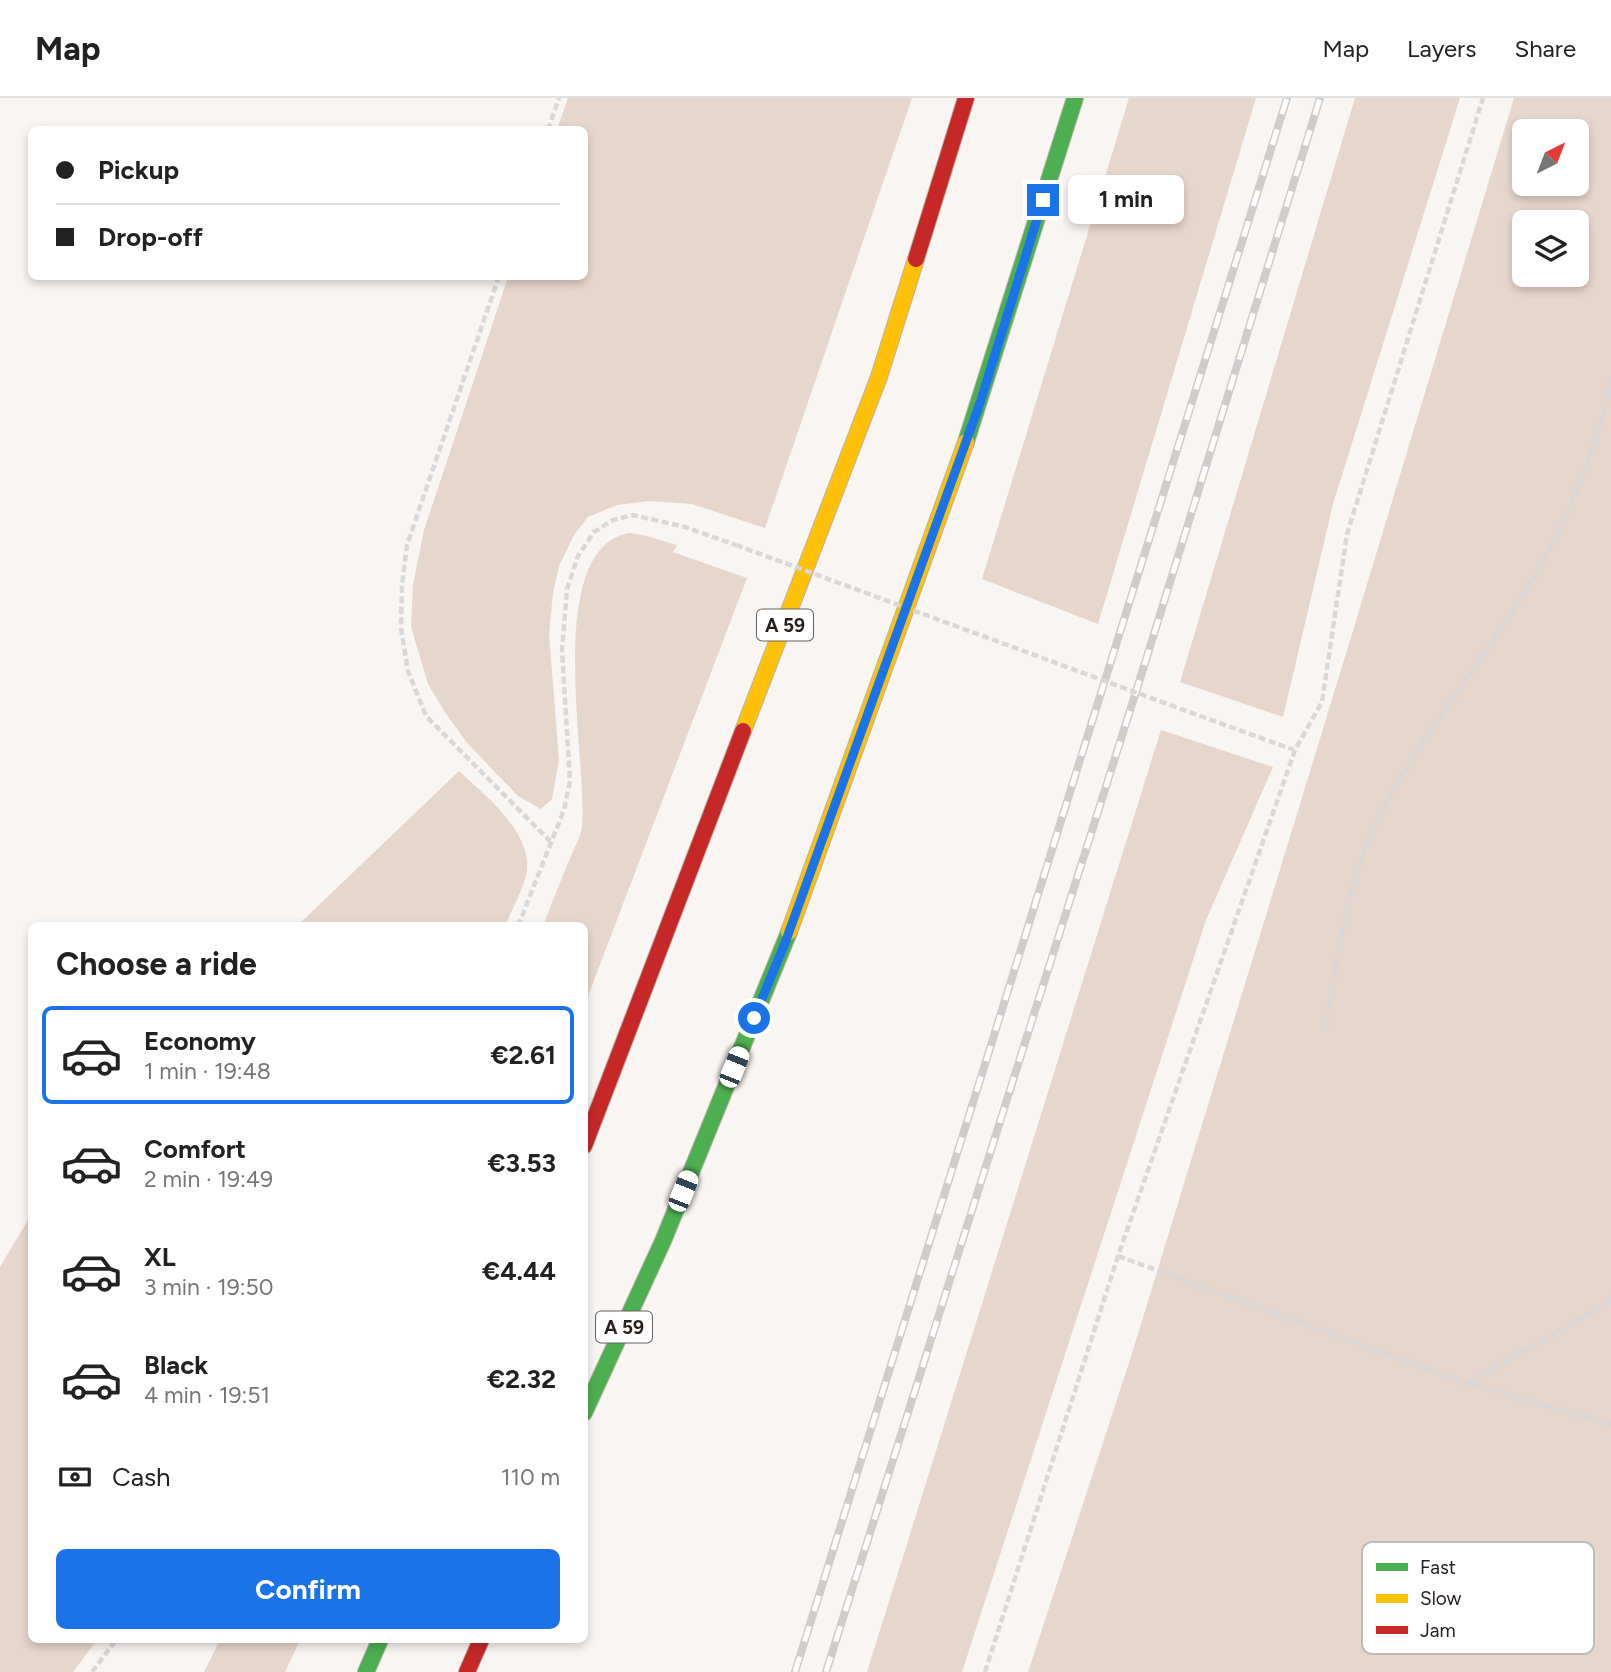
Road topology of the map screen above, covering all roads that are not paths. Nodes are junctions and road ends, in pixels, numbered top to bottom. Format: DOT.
graph roads {
  1 [pos="966,98"];
  2 [pos="1075,98"];
  3 [pos="588,1136"];
  4 [pos="588,1404"];
  5 [pos="379,1643"];
  6 [pos="480,1643"];
  7 [pos="366,1672"];
  8 [pos="467,1672"];
  1 -- 3 [label="highway, A 59"];
  2 -- 4 [label="highway, A 59"];
  5 -- 7 [label="highway"];
  6 -- 8 [label="highway"];
}
